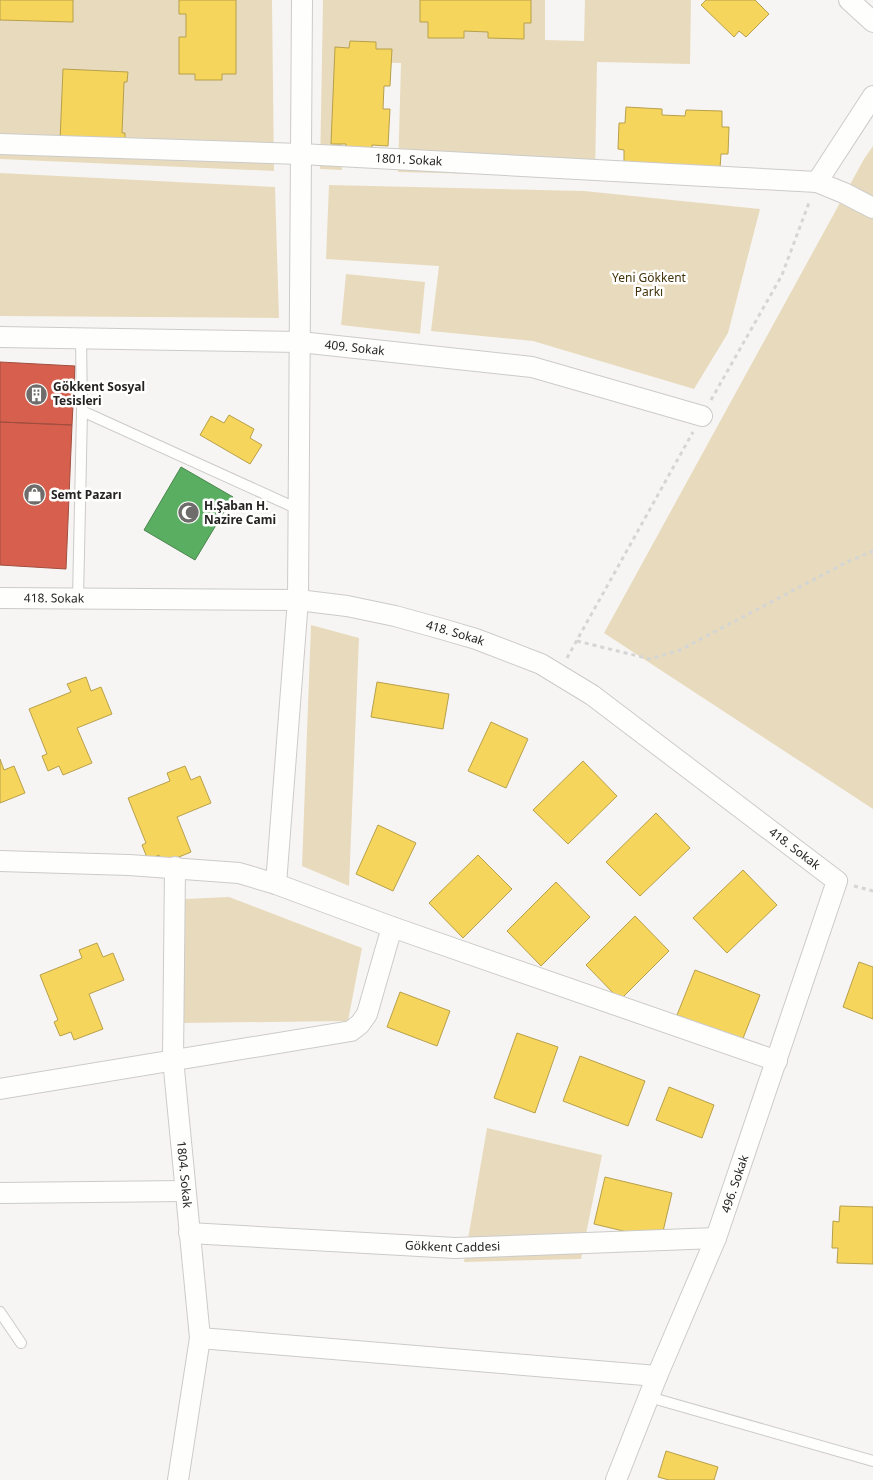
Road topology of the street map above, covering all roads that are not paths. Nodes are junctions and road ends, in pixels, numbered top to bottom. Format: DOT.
graph roads {
  1 [pos="302,0"];
  2 [pos="849,0"];
  3 [pos="873,22"];
  4 [pos="873,96"];
  5 [pos="0,144"];
  6 [pos="301,154"];
  7 [pos="817,182"];
  8 [pos="873,208"];
  9 [pos="0,337"];
  10 [pos="81,338"];
  11 [pos="300,342"];
  12 [pos="82,411"];
  13 [pos="702,416"];
  14 [pos="298,509"];
  15 [pos="0,598"];
  16 [pos="78,598"];
  17 [pos="298,600"];
  18 [pos="0,861"];
  19 [pos="176,867"];
  20 [pos="837,881"];
  21 [pos="276,884"];
  22 [pos="392,927"];
  23 [pos="173,1060"];
  24 [pos="776,1061"];
  25 [pos="0,1089"];
  26 [pos="185,1191"];
  27 [pos="0,1193"];
  28 [pos="189,1233"];
  29 [pos="716,1238"];
  30 [pos="0,1312"];
  31 [pos="200,1338"];
  32 [pos="21,1343"];
  33 [pos="657,1376"];
  34 [pos="649,1397"];
  35 [pos="873,1462"];
  36 [pos="178,1480"];
  37 [pos="616,1480"];
  1 -- 6 [label="street"];
  2 -- 3 [label="street"];
  4 -- 7 [label="street"];
  5 -- 6 [label="street, 1801. Sokak"];
  6 -- 7 [label="street, 1801. Sokak"];
  6 -- 11 [label="street"];
  7 -- 8 [label="street, 1801. Sokak"];
  9 -- 10 [label="street, 409. Sokak"];
  10 -- 11 [label="street, 409. Sokak"];
  10 -- 12 [label="lane"];
  11 -- 13 [label="street, 409. Sokak"];
  11 -- 14 [label="street"];
  12 -- 14 [label="lane"];
  12 -- 16 [label="lane"];
  14 -- 17 [label="street"];
  15 -- 16 [label="street, 418. Sokak"];
  16 -- 17 [label="street, 418. Sokak"];
  17 -- 20 [label="street, 418. Sokak"];
  17 -- 21 [label="street"];
  18 -- 19 [label="street"];
  19 -- 21 [label="street"];
  19 -- 23 [label="street, 1804. Sokak"];
  20 -- 24 [label="street, 496. Sokak"];
  21 -- 22 [label="street"];
  22 -- 23 [label="street"];
  22 -- 24 [label="street"];
  23 -- 25 [label="street"];
  23 -- 26 [label="street, 1804. Sokak"];
  24 -- 29 [label="street, 496. Sokak"];
  26 -- 27 [label="street"];
  26 -- 28 [label="street, 1804. Sokak"];
  28 -- 29 [label="street, Gökkent Caddesi"];
  28 -- 31 [label="street, 1804. Sokak"];
  29 -- 33 [label="street, 496. Sokak"];
  30 -- 32 [label="lane"];
  31 -- 33 [label="street"];
  31 -- 36 [label="street, 1804. Sokak"];
  33 -- 34 [label="street, 496. Sokak"];
  34 -- 35 [label="lane"];
  34 -- 37 [label="street, 496. Sokak"];
}
